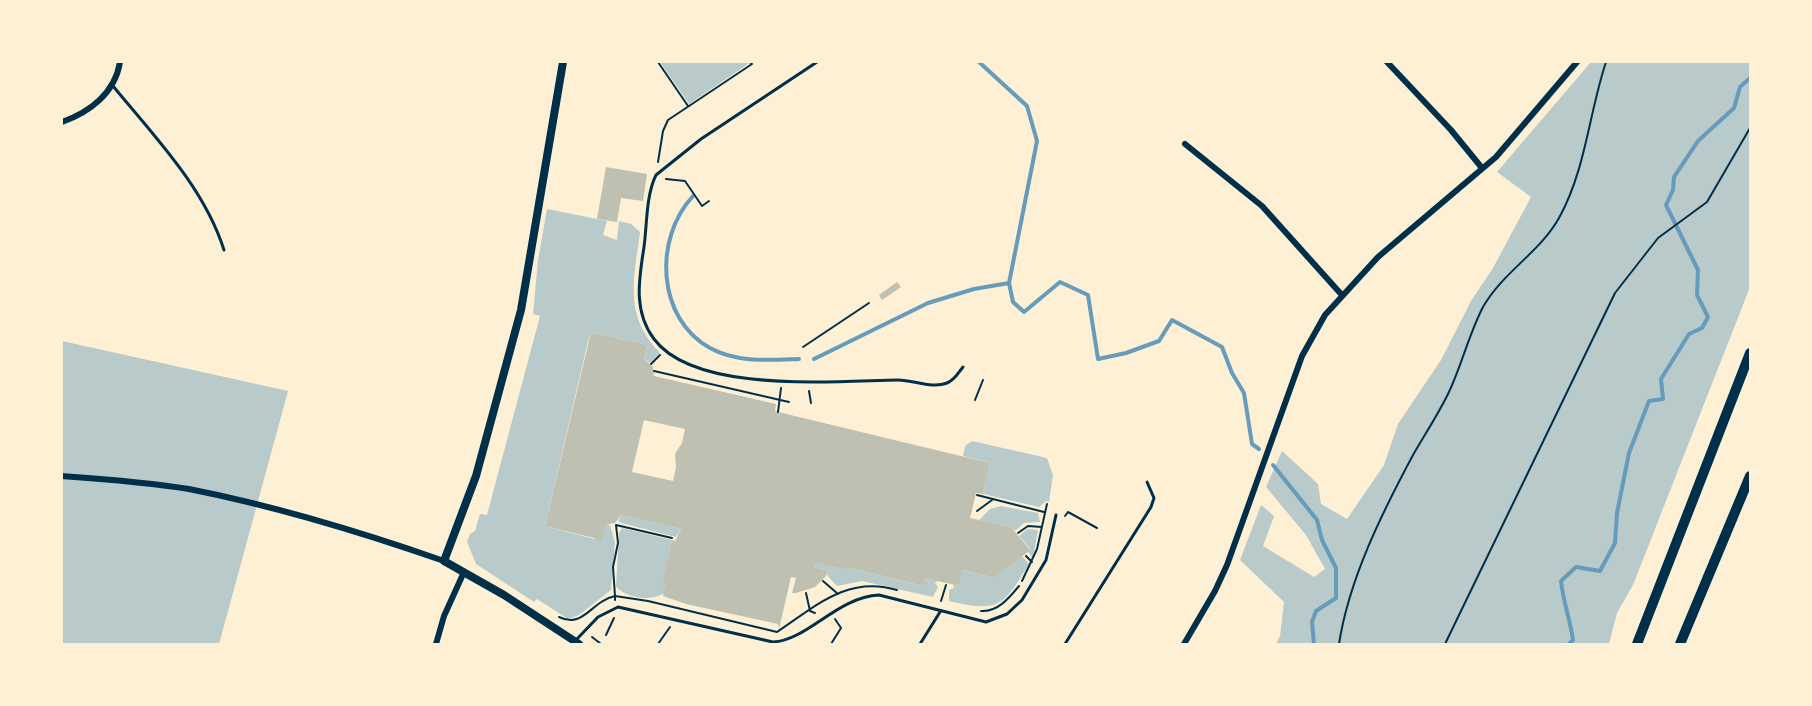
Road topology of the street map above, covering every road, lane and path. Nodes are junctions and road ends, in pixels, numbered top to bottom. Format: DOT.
graph roads {
  1 [pos="120,62"];
  2 [pos="564,62"];
  3 [pos="658,62"];
  4 [pos="750,62"];
  5 [pos="817,62"];
  6 [pos="1387,62"];
  7 [pos="1577,62"];
  8 [pos="1606,62"];
  9 [pos="112,85"];
  10 [pos="688,107"];
  11 [pos="62,122"];
  12 [pos="1750,128"];
  13 [pos="1185,144"];
  14 [pos="1482,168"];
  15 [pos="655,177"];
  16 [pos="709,201"];
  17 [pos="704,204"];
  18 [pos="707,207"];
  19 [pos="224,250"];
  20 [pos="1341,294"];
  21 [pos="869,303"];
  22 [pos="803,347"];
  23 [pos="664,350"];
  24 [pos="1750,354"];
  25 [pos="651,364"];
  26 [pos="963,367"];
  27 [pos="654,371"];
  28 [pos="781,380"];
  29 [pos="983,380"];
  30 [pos="807,382"];
  31 [pos="780,400"];
  32 [pos="975,400"];
  33 [pos="789,402"];
  34 [pos="811,403"];
  35 [pos="778,412"];
  36 [pos="62,476"];
  37 [pos="1750,476"];
  38 [pos="1147,482"];
  39 [pos="977,495"];
  40 [pos="992,500"];
  41 [pos="977,511"];
  42 [pos="1044,512"];
  43 [pos="1068,512"];
  44 [pos="1056,515"];
  45 [pos="1042,527"];
  46 [pos="1097,528"];
  47 [pos="1018,533"];
  48 [pos="672,538"];
  49 [pos="1026,556"];
  50 [pos="444,561"];
  51 [pos="1032,562"];
  52 [pos="464,572"];
  53 [pos="824,581"];
  54 [pos="946,585"];
  55 [pos="806,593"];
  56 [pos="838,594"];
  57 [pos="941,601"];
  58 [pos="810,611"];
  59 [pos="940,612"];
  60 [pos="557,616"];
  61 [pos="675,619"];
  62 [pos="577,643"];
  63 [pos="436,645"];
  64 [pos="658,645"];
  65 [pos="920,645"];
  66 [pos="1065,645"];
  67 [pos="1184,645"];
  68 [pos="1339,645"];
  69 [pos="1445,645"];
  70 [pos="1637,645"];
  71 [pos="1680,645"];
  1 -- 9 [label="street"];
  2 -- 50 [label="street"];
  3 -- 10 [label="path"];
  4 -- 10 [label="path"];
  5 -- 15 [label="lane"];
  6 -- 14 [label="street"];
  7 -- 14 [label="street"];
  8 -- 68 [label="path"];
  9 -- 11 [label="street"];
  9 -- 19 [label="lane"];
  10 -- 15 [label="path"];
  12 -- 69 [label="path"];
  13 -- 20 [label="street"];
  14 -- 20 [label="street"];
  15 -- 17 [label="path"];
  15 -- 23 [label="lane"];
  16 -- 17 [label="path"];
  17 -- 18 [label="path"];
  20 -- 67 [label="street"];
  21 -- 22 [label="path"];
  23 -- 25 [label="path"];
  23 -- 28 [label="lane"];
  24 -- 70 [label="highway"];
  26 -- 30 [label="lane"];
  27 -- 31 [label="path"];
  28 -- 30 [label="lane"];
  28 -- 31 [label="path"];
  29 -- 32 [label="path"];
  30 -- 34 [label="path"];
  31 -- 33 [label="path"];
  31 -- 35 [label="path"];
  36 -- 50 [label="street"];
  37 -- 71 [label="highway"];
  38 -- 66 [label="lane"];
  39 -- 40 [label="path"];
  40 -- 41 [label="path"];
  40 -- 42 [label="path"];
  43 -- 46 [label="path"];
  44 -- 59 [label="lane"];
  45 -- 47 [label="path"];
  48 -- 60 [label="path"];
  49 -- 51 [label="path"];
  50 -- 52 [label="street"];
  52 -- 62 [label="street"];
  52 -- 63 [label="street"];
  53 -- 56 [label="path"];
  54 -- 57 [label="path"];
  55 -- 58 [label="path"];
  59 -- 61 [label="lane"];
  59 -- 65 [label="lane"];
  61 -- 62 [label="lane"];
  61 -- 64 [label="path"];
}
